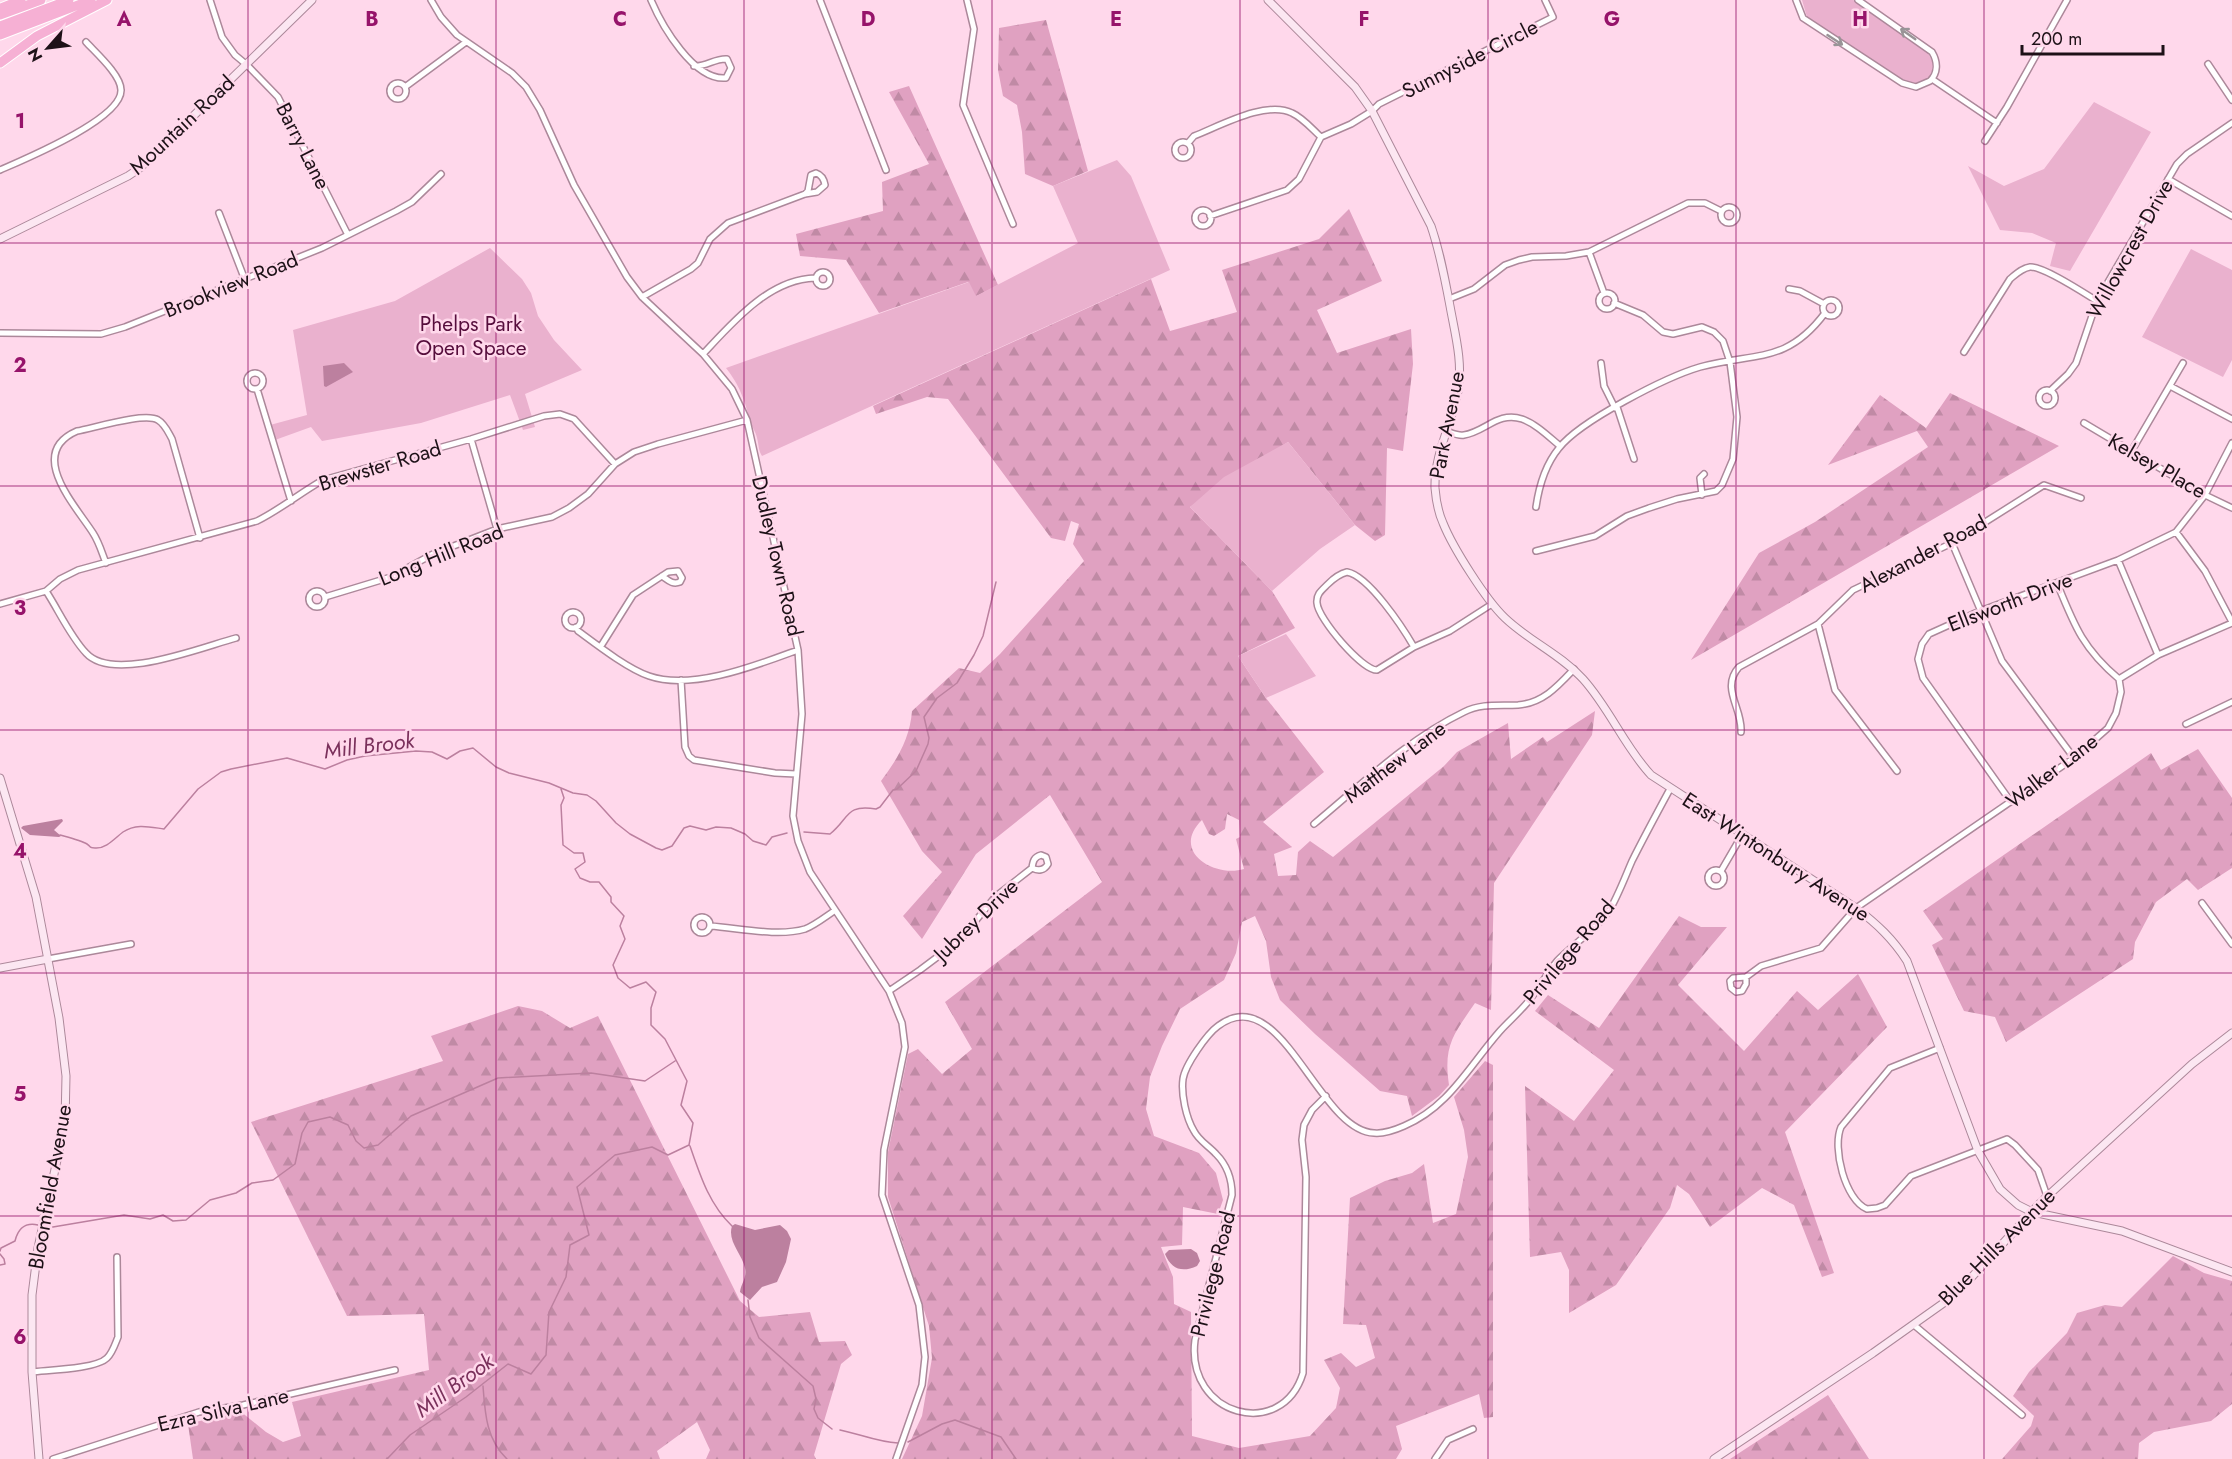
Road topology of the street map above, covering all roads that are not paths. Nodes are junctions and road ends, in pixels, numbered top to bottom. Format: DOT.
graph roads {
  1 [pos="21,0"];
  2 [pos="40,0"];
  3 [pos="53,0"];
  4 [pos="69,0"];
  5 [pos="91,0"];
  6 [pos="107,0"];
  7 [pos="210,0"];
  8 [pos="312,0"];
  9 [pos="431,0"];
  10 [pos="651,0"];
  11 [pos="820,0"];
  12 [pos="967,0"];
  13 [pos="1268,0"];
  14 [pos="1545,0"];
  15 [pos="1796,0"];
  16 [pos="1858,0"];
  17 [pos="2067,0"];
  18 [pos="0,8"];
  19 [pos="0,15"];
  20 [pos="0,20"];
  21 [pos="0,26"];
  22 [pos="0,35"];
  23 [pos="86,42"];
  24 [pos="466,42"];
  25 [pos="0,63"];
  26 [pos="2208,64"];
  27 [pos="247,65"];
  28 [pos="694,66"];
  29 [pos="1932,79"];
  30 [pos="405,87"];
  31 [pos="2232,100"];
  32 [pos="1372,111"];
  33 [pos="1997,123"];
  34 [pos="2232,123"];
  35 [pos="1321,137"];
  36 [pos="1985,141"];
  37 [pos="1188,144"];
  38 [pos="0,170"];
  39 [pos="886,170"];
  40 [pos="441,174"];
  41 [pos="2168,179"];
  42 [pos="805,194"];
  43 [pos="1721,211"];
  44 [pos="219,213"];
  45 [pos="1210,216"];
  46 [pos="2232,216"];
  47 [pos="1012,224"];
  48 [pos="348,235"];
  49 [pos="0,239"];
  50 [pos="1589,252"];
  51 [pos="815,278"];
  52 [pos="245,279"];
  53 [pos="1789,289"];
  54 [pos="1604,293"];
  55 [pos="642,297"];
  56 [pos="1449,299"];
  57 [pos="2097,301"];
  58 [pos="1614,303"];
  59 [pos="1824,304"];
  60 [pos="1825,314"];
  61 [pos="0,333"];
  62 [pos="1964,352"];
  63 [pos="703,354"];
  64 [pos="1730,362"];
  65 [pos="1601,363"];
  66 [pos="2183,363"];
  67 [pos="2170,386"];
  68 [pos="257,389"];
  69 [pos="2050,391"];
  70 [pos="1616,407"];
  71 [pos="2232,419"];
  72 [pos="747,420"];
  73 [pos="2084,423"];
  74 [pos="1446,431"];
  75 [pos="471,439"];
  76 [pos="2232,443"];
  77 [pos="1560,446"];
  78 [pos="2131,452"];
  79 [pos="1634,459"];
  80 [pos="615,464"];
  81 [pos="1704,474"];
  82 [pos="1702,495"];
  83 [pos="2205,495"];
  84 [pos="2081,498"];
  85 [pos="291,501"];
  86 [pos="1536,507"];
  87 [pos="2232,508"];
  88 [pos="497,530"];
  89 [pos="2176,532"];
  90 [pos="200,538"];
  91 [pos="1952,543"];
  92 [pos="1536,551"];
  93 [pos="2118,560"];
  94 [pos="106,563"];
  95 [pos="662,576"];
  96 [pos="2057,583"];
  97 [pos="46,591"];
  98 [pos="325,597"];
  99 [pos="0,604"];
  100 [pos="1492,604"];
  101 [pos="1980,611"];
  102 [pos="2232,622"];
  103 [pos="1818,624"];
  104 [pos="576,627"];
  105 [pos="236,638"];
  106 [pos="601,646"];
  107 [pos="1414,647"];
  108 [pos="798,651"];
  109 [pos="2158,655"];
  110 [pos="1574,669"];
  111 [pos="2119,679"];
  112 [pos="681,680"];
  113 [pos="2232,702"];
  114 [pos="2186,724"];
  115 [pos="1618,732"];
  116 [pos="1741,732"];
  117 [pos="2074,758"];
  118 [pos="1897,771"];
  119 [pos="796,774"];
  120 [pos="0,778"];
  121 [pos="1670,789"];
  122 [pos="2011,802"];
  123 [pos="1314,824"];
  124 [pos="1742,835"];
  125 [pos="1032,868"];
  126 [pos="1721,871"];
  127 [pos="2202,903"];
  128 [pos="1856,908"];
  129 [pos="834,911"];
  130 [pos="710,926"];
  131 [pos="131,944"];
  132 [pos="2232,944"];
  133 [pos="48,959"];
  134 [pos="0,968"];
  135 [pos="1746,977"];
  136 [pos="889,991"];
  137 [pos="2232,1033"];
  138 [pos="1940,1048"];
  139 [pos="1326,1096"];
  140 [pos="1978,1151"];
  141 [pos="2048,1196"];
  142 [pos="2032,1212"];
  143 [pos="117,1257"];
  144 [pos="2232,1272"];
  145 [pos="1914,1325"];
  146 [pos="395,1370"];
  147 [pos="32,1371"];
  148 [pos="2022,1415"];
  149 [pos="1473,1429"];
  150 [pos="39,1459"];
  151 [pos="53,1459"];
  152 [pos="896,1459"];
  153 [pos="1435,1459"];
  154 [pos="1714,1459"];
  1 -- 18 [label="highway"];
  2 -- 19 [label="highway"];
  3 -- 20 [label="highway"];
  4 -- 21 [label="highway"];
  5 -- 22 [label="highway"];
  6 -- 25 [label="highway"];
  7 -- 27 [label="street, Barry Lane"];
  8 -- 27 [label="main road, Mountain Road"];
  9 -- 24 [label="street, Dudley Town Road"];
  10 -- 28 [label="street"];
  11 -- 39 [label="street"];
  12 -- 47 [label="street"];
  13 -- 32 [label="main road, Park Avenue"];
  14 -- 32 [label="street, Sunnyside Circle"];
  15 -- 29 [label="street, one-way"];
  29 -- 16 [label="street, one-way"];
  17 -- 33 [label="street"];
  23 -- 38 [label="street"];
  24 -- 30 [label="street"];
  24 -- 55 [label="street, Dudley Town Road"];
  26 -- 31 [label="street"];
  27 -- 48 [label="street, Barry Lane"];
  27 -- 49 [label="main road, Mountain Road"];
  28 -- 28 [label="street"];
  29 -- 33 [label="street"];
  32 -- 35 [label="street"];
  32 -- 56 [label="main road, Park Avenue"];
  33 -- 36 [label="street"];
  34 -- 41 [label="street, Willowcrest Drive"];
  35 -- 37 [label="street"];
  35 -- 45 [label="street"];
  40 -- 48 [label="street, Brookview Road"];
  41 -- 46 [label="street"];
  41 -- 57 [label="street, Willowcrest Drive"];
  42 -- 55 [label="street"];
  43 -- 50 [label="street"];
  44 -- 52 [label="street"];
  48 -- 52 [label="street, Brookview Road"];
  50 -- 54 [label="street"];
  50 -- 56 [label="street"];
  51 -- 63 [label="street"];
  52 -- 61 [label="street, Brookview Road"];
  53 -- 59 [label="street"];
  54 -- 58 [label="street"];
  54 -- 58 [label="street"];
  55 -- 63 [label="street, Dudley Town Road"];
  56 -- 74 [label="main road, Park Avenue"];
  57 -- 62 [label="street"];
  57 -- 69 [label="street, Willowcrest Drive"];
  58 -- 64 [label="street"];
  59 -- 60 [label="street"];
  59 -- 60 [label="street"];
  60 -- 64 [label="street"];
  63 -- 72 [label="street, Dudley Town Road"];
  64 -- 70 [label="street"];
  64 -- 82 [label="street"];
  65 -- 70 [label="street"];
  66 -- 67 [label="street"];
  67 -- 71 [label="street"];
  67 -- 78 [label="street"];
  68 -- 85 [label="street"];
  70 -- 77 [label="street"];
  70 -- 79 [label="street"];
  72 -- 80 [label="street, Long Hill Road"];
  72 -- 108 [label="street, Dudley Town Road"];
  73 -- 78 [label="street, Kelsey Place"];
  74 -- 77 [label="street"];
  74 -- 100 [label="main road, Park Avenue"];
  75 -- 80 [label="street, Brewster Road"];
  75 -- 85 [label="street, Brewster Road"];
  75 -- 88 [label="street"];
  76 -- 83 [label="street, Ellsworth Drive"];
  77 -- 86 [label="street"];
  78 -- 83 [label="street, Kelsey Place"];
  80 -- 88 [label="street, Long Hill Road"];
  81 -- 82 [label="street"];
  82 -- 92 [label="street"];
  83 -- 87 [label="street, Kelsey Place"];
  83 -- 89 [label="street, Ellsworth Drive"];
  84 -- 91 [label="street, Alexander Road"];
  85 -- 90 [label="street, Brewster Road"];
  88 -- 98 [label="street, Long Hill Road"];
  89 -- 93 [label="street, Ellsworth Drive"];
  89 -- 102 [label="street"];
  90 -- 94 [label="street, Brewster Road"];
  90 -- 94 [label="street"];
  91 -- 101 [label="street"];
  91 -- 103 [label="street, Alexander Road"];
  93 -- 96 [label="street, Ellsworth Drive"];
  93 -- 109 [label="street"];
  94 -- 97 [label="street, Brewster Road"];
  95 -- 106 [label="street"];
  96 -- 101 [label="street, Ellsworth Drive"];
  96 -- 111 [label="street"];
  97 -- 99 [label="street, Brewster Road"];
  97 -- 105 [label="street"];
  100 -- 107 [label="street"];
  100 -- 110 [label="main road, Park Avenue"];
  101 -- 117 [label="street"];
  101 -- 122 [label="street, Ellsworth Drive"];
  102 -- 109 [label="street"];
  103 -- 116 [label="street, Alexander Road"];
  103 -- 118 [label="street"];
  104 -- 106 [label="street"];
  106 -- 112 [label="street"];
  107 -- 107 [label="street"];
  108 -- 112 [label="street"];
  108 -- 119 [label="street, Dudley Town Road"];
  109 -- 111 [label="street"];
  110 -- 115 [label="main road, Park Avenue"];
  110 -- 123 [label="street, Matthew Lane"];
  111 -- 117 [label="street, Walker Lane"];
  112 -- 119 [label="street"];
  113 -- 114 [label="street"];
  115 -- 121 [label="main road, East Wintonbury Avenue"];
  117 -- 122 [label="street, Walker Lane"];
  119 -- 129 [label="street, Dudley Town Road"];
  120 -- 133 [label="main road, Bloomfield Avenue"];
  121 -- 124 [label="main road, East Wintonbury Avenue"];
  121 -- 139 [label="street, Privilege Road"];
  122 -- 128 [label="street, Walker Lane"];
  124 -- 126 [label="street"];
  124 -- 128 [label="main road, East Wintonbury Avenue"];
  125 -- 136 [label="street, Jubrey Drive"];
  127 -- 132 [label="street"];
  128 -- 135 [label="street, Walker Lane"];
  128 -- 138 [label="main road, East Wintonbury Avenue"];
  129 -- 130 [label="street"];
  129 -- 136 [label="street, Dudley Town Road"];
  131 -- 133 [label="street"];
  133 -- 134 [label="main road"];
  133 -- 147 [label="main road, Bloomfield Avenue"];
  136 -- 152 [label="street, Dudley Town Road"];
  137 -- 141 [label="main road, Blue Hills Avenue"];
  138 -- 140 [label="main road, East Wintonbury Avenue"];
  138 -- 140 [label="street"];
  139 -- 139 [label="street, Privilege Road"];
  140 -- 141 [label="street"];
  140 -- 142 [label="main road, East Wintonbury Avenue"];
  141 -- 142 [label="main road, Blue Hills Avenue"];
  142 -- 144 [label="main road"];
  142 -- 145 [label="main road, Blue Hills Avenue"];
  143 -- 147 [label="street"];
  145 -- 148 [label="street"];
  145 -- 154 [label="main road, Blue Hills Avenue"];
  146 -- 151 [label="street, Ezra Silva Lane"];
  147 -- 150 [label="main road, Bloomfield Avenue"];
  149 -- 153 [label="street"];
}
